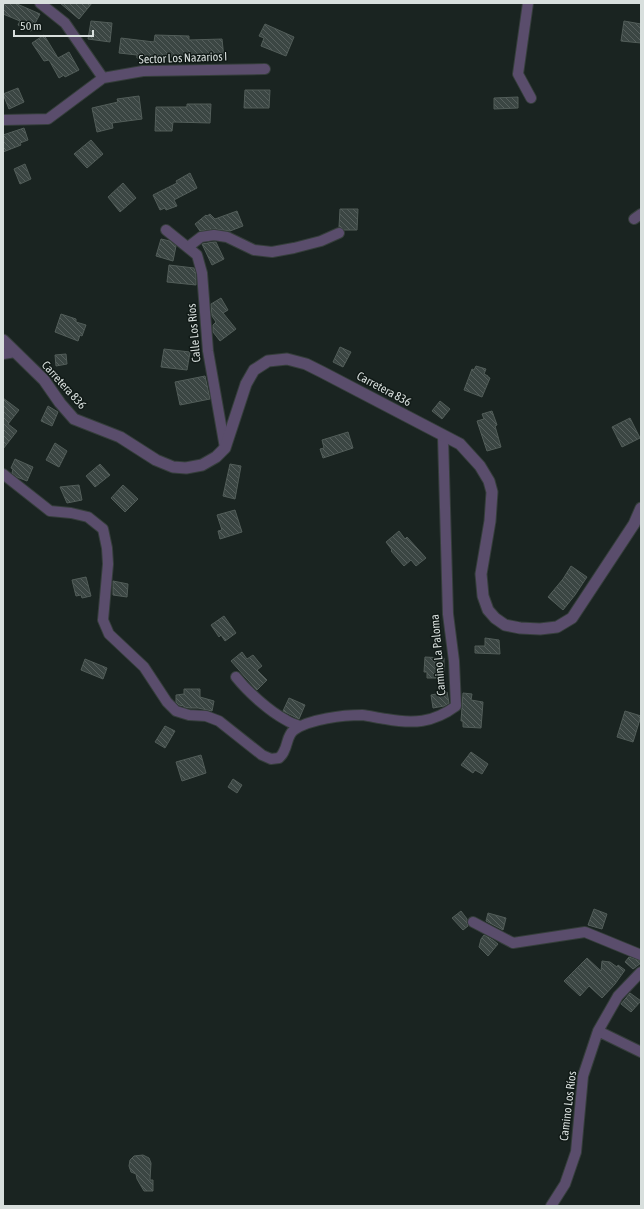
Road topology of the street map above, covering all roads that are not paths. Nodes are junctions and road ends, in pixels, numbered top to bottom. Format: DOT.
graph roads {
  1 [pos="40,3"];
  2 [pos="528,3"];
  3 [pos="265,69"];
  4 [pos="102,78"];
  5 [pos="531,98"];
  6 [pos="3,120"];
  7 [pos="166,230"];
  8 [pos="338,233"];
  9 [pos="188,248"];
  10 [pos="3,340"];
  11 [pos="15,352"];
  12 [pos="3,354"];
  13 [pos="443,436"];
  14 [pos="225,448"];
  15 [pos="3,474"];
  16 [pos="641,508"];
  17 [pos="236,677"];
  18 [pos="300,726"];
  19 [pos="473,922"];
  20 [pos="641,955"];
  21 [pos="641,972"];
  22 [pos="598,1031"];
  23 [pos="641,1052"];
  24 [pos="551,1206"];
  1 -- 4 [label="street"];
  2 -- 5 [label="street"];
  3 -- 4 [label="street, Sector Los Nazarios I"];
  4 -- 6 [label="street, Sector Los Nazarios I"];
  7 -- 9 [label="street, Calle Los Ríos"];
  8 -- 9 [label="street"];
  9 -- 14 [label="street, Calle Los Ríos"];
  10 -- 11 [label="street, Carretera 836"];
  11 -- 12 [label="street"];
  11 -- 14 [label="street, Carretera 836"];
  13 -- 14 [label="street, Carretera 836"];
  13 -- 16 [label="street, Carretera 836"];
  13 -- 18 [label="street, Camino La Paloma"];
  15 -- 18 [label="street"];
  17 -- 18 [label="street"];
  19 -- 20 [label="street"];
  21 -- 22 [label="street, Camino Los Ríos"];
  22 -- 23 [label="street"];
  22 -- 24 [label="street, Camino Los Ríos"];
}
